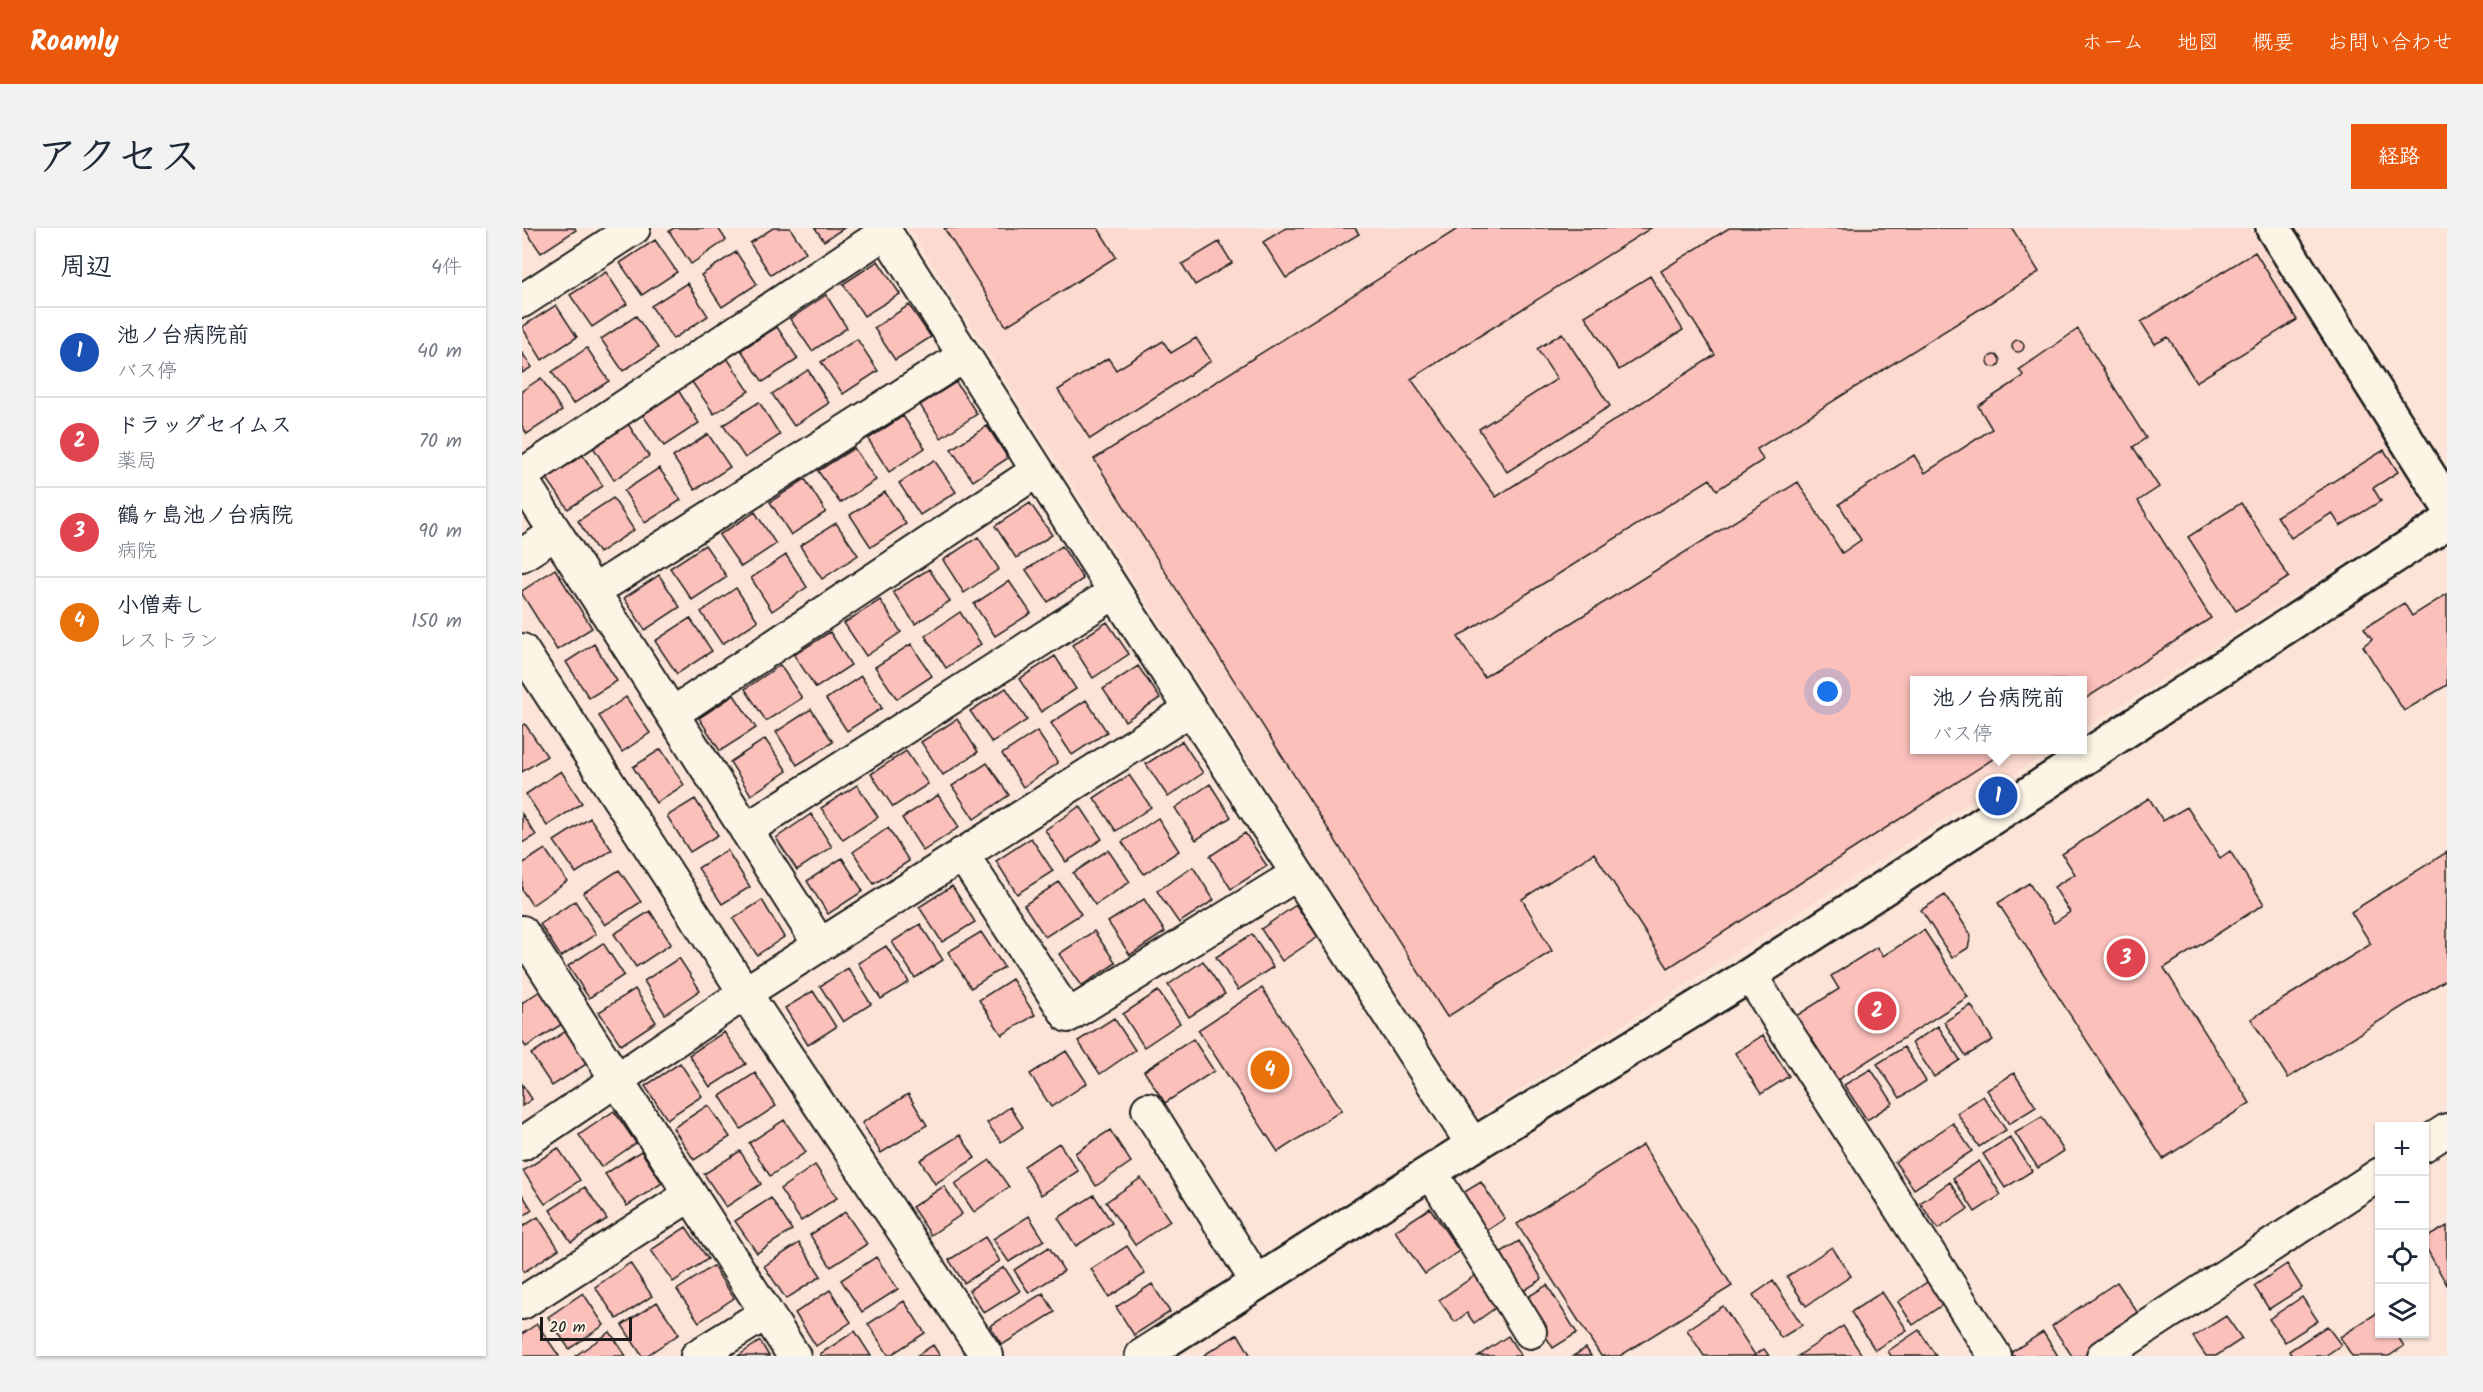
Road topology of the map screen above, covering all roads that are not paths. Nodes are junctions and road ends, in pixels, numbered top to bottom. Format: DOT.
graph roads {
  1 [pos="634,228"];
  2 [pos="2273,228"];
  3 [pos="885,230"];
  4 [pos="522,301"];
  5 [pos="964,356"];
  6 [pos="1037,471"];
  7 [pos="522,475"];
  8 [pos="522,480"];
  9 [pos="2447,504"];
  10 [pos="2447,522"];
  11 [pos="556,533"];
  12 [pos="522,555"];
  13 [pos="594,591"];
  14 [pos="1115,592"];
  15 [pos="522,650"];
  16 [pos="1191,709"];
  17 [pos="672,714"];
  18 [pos="746,830"];
  19 [pos="962,854"];
  20 [pos="1297,874"];
  21 [pos="522,932"];
  22 [pos="820,945"];
  23 [pos="530,964"];
  24 [pos="1750,975"];
  25 [pos="745,993"];
  26 [pos="616,1078"];
  27 [pos="1148,1109"];
  28 [pos="2447,1130"];
  29 [pos="2429,1142"];
  30 [pos="522,1144"];
  31 [pos="1473,1145"];
  32 [pos="1431,1172"];
  33 [pos="2376,1176"];
  34 [pos="690,1195"];
  35 [pos="1257,1282"];
  36 [pos="522,1303"];
  37 [pos="766,1313"];
  38 [pos="1530,1332"];
  39 [pos="697,1356"];
  40 [pos="794,1356"];
  41 [pos="987,1356"];
  42 [pos="1142,1356"];
  43 [pos="1995,1356"];
  44 [pos="2103,1356"];
  1 -- 4 [label="street"];
  2 -- 9 [label="street"];
  3 -- 5 [label="street"];
  3 -- 7 [label="street"];
  5 -- 6 [label="street"];
  5 -- 13 [label="street"];
  6 -- 14 [label="street"];
  6 -- 17 [label="street"];
  8 -- 11 [label="street"];
  10 -- 24 [label="street"];
  11 -- 12 [label="street"];
  11 -- 13 [label="street"];
  13 -- 17 [label="street"];
  14 -- 16 [label="street"];
  14 -- 18 [label="street"];
  15 -- 25 [label="street"];
  16 -- 19 [label="street"];
  16 -- 20 [label="street"];
  17 -- 18 [label="street"];
  18 -- 22 [label="street"];
  19 -- 20 [label="street"];
  19 -- 22 [label="street"];
  20 -- 31 [label="street"];
  21 -- 23 [label="street"];
  22 -- 25 [label="street"];
  23 -- 26 [label="street"];
  24 -- 31 [label="street"];
  24 -- 43 [label="street"];
  25 -- 26 [label="street"];
  25 -- 41 [label="street"];
  26 -- 30 [label="street"];
  26 -- 34 [label="street"];
  27 -- 35 [label="street"];
  28 -- 29 [label="street"];
  31 -- 32 [label="street"];
  32 -- 35 [label="street"];
  32 -- 38 [label="street"];
  33 -- 44 [label="street"];
  34 -- 36 [label="street"];
  34 -- 37 [label="street"];
  35 -- 42 [label="street"];
  37 -- 39 [label="street"];
  37 -- 40 [label="street"];
}
